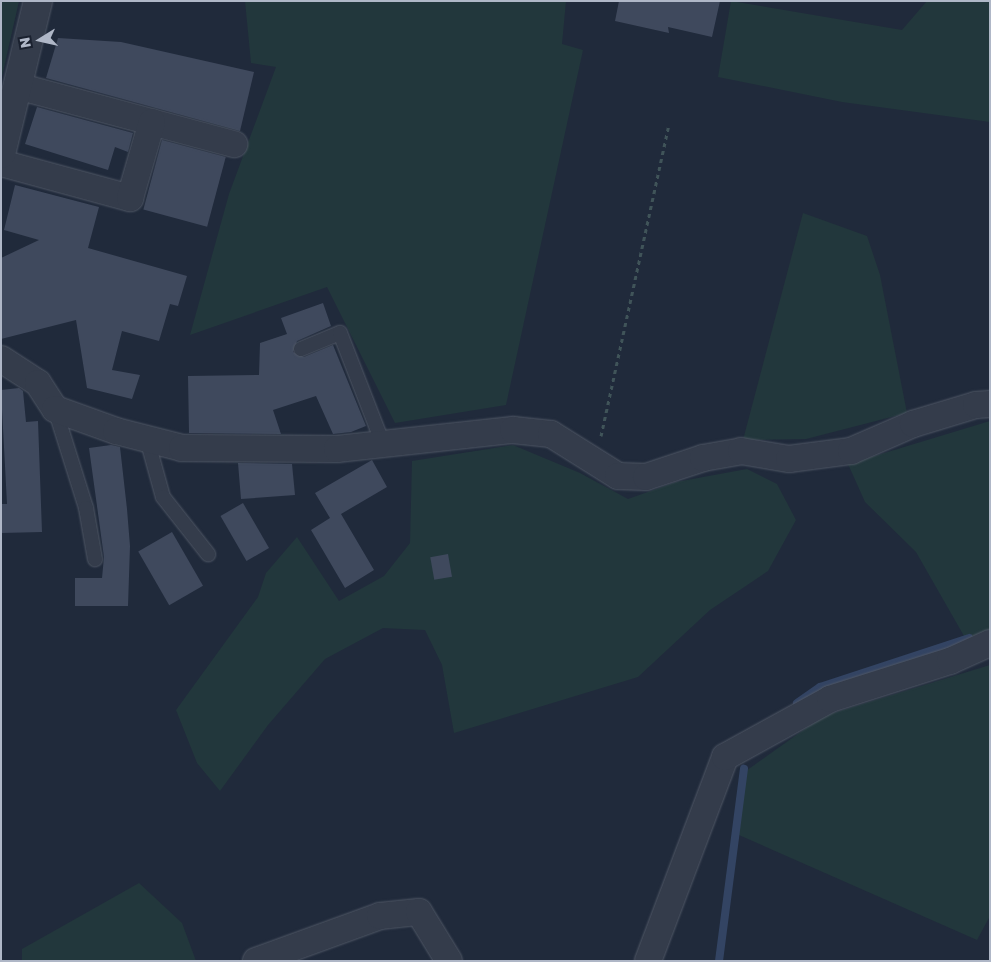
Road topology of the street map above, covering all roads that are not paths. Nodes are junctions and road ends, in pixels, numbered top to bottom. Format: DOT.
graph roads {
  1 [pos="38,1"];
  2 [pos="18,86"];
  3 [pos="152,122"];
  4 [pos="234,144"];
  5 [pos="1,154"];
  6 [pos="1,164"];
  7 [pos="301,349"];
  8 [pos="1,359"];
  9 [pos="990,404"];
  10 [pos="54,409"];
  11 [pos="147,439"];
  12 [pos="383,444"];
  13 [pos="208,554"];
  14 [pos="95,559"];
  15 [pos="990,643"];
  16 [pos="256,961"];
  17 [pos="449,961"];
  18 [pos="648,961"];
  1 -- 2 [label="street"];
  2 -- 3 [label="street"];
  2 -- 5 [label="street"];
  3 -- 4 [label="street"];
  3 -- 6 [label="street"];
  7 -- 12 [label="lane"];
  8 -- 10 [label="street"];
  9 -- 12 [label="street"];
  10 -- 11 [label="street"];
  10 -- 14 [label="lane"];
  11 -- 12 [label="street"];
  11 -- 13 [label="lane"];
  15 -- 18 [label="street"];
  16 -- 17 [label="street"];
}
